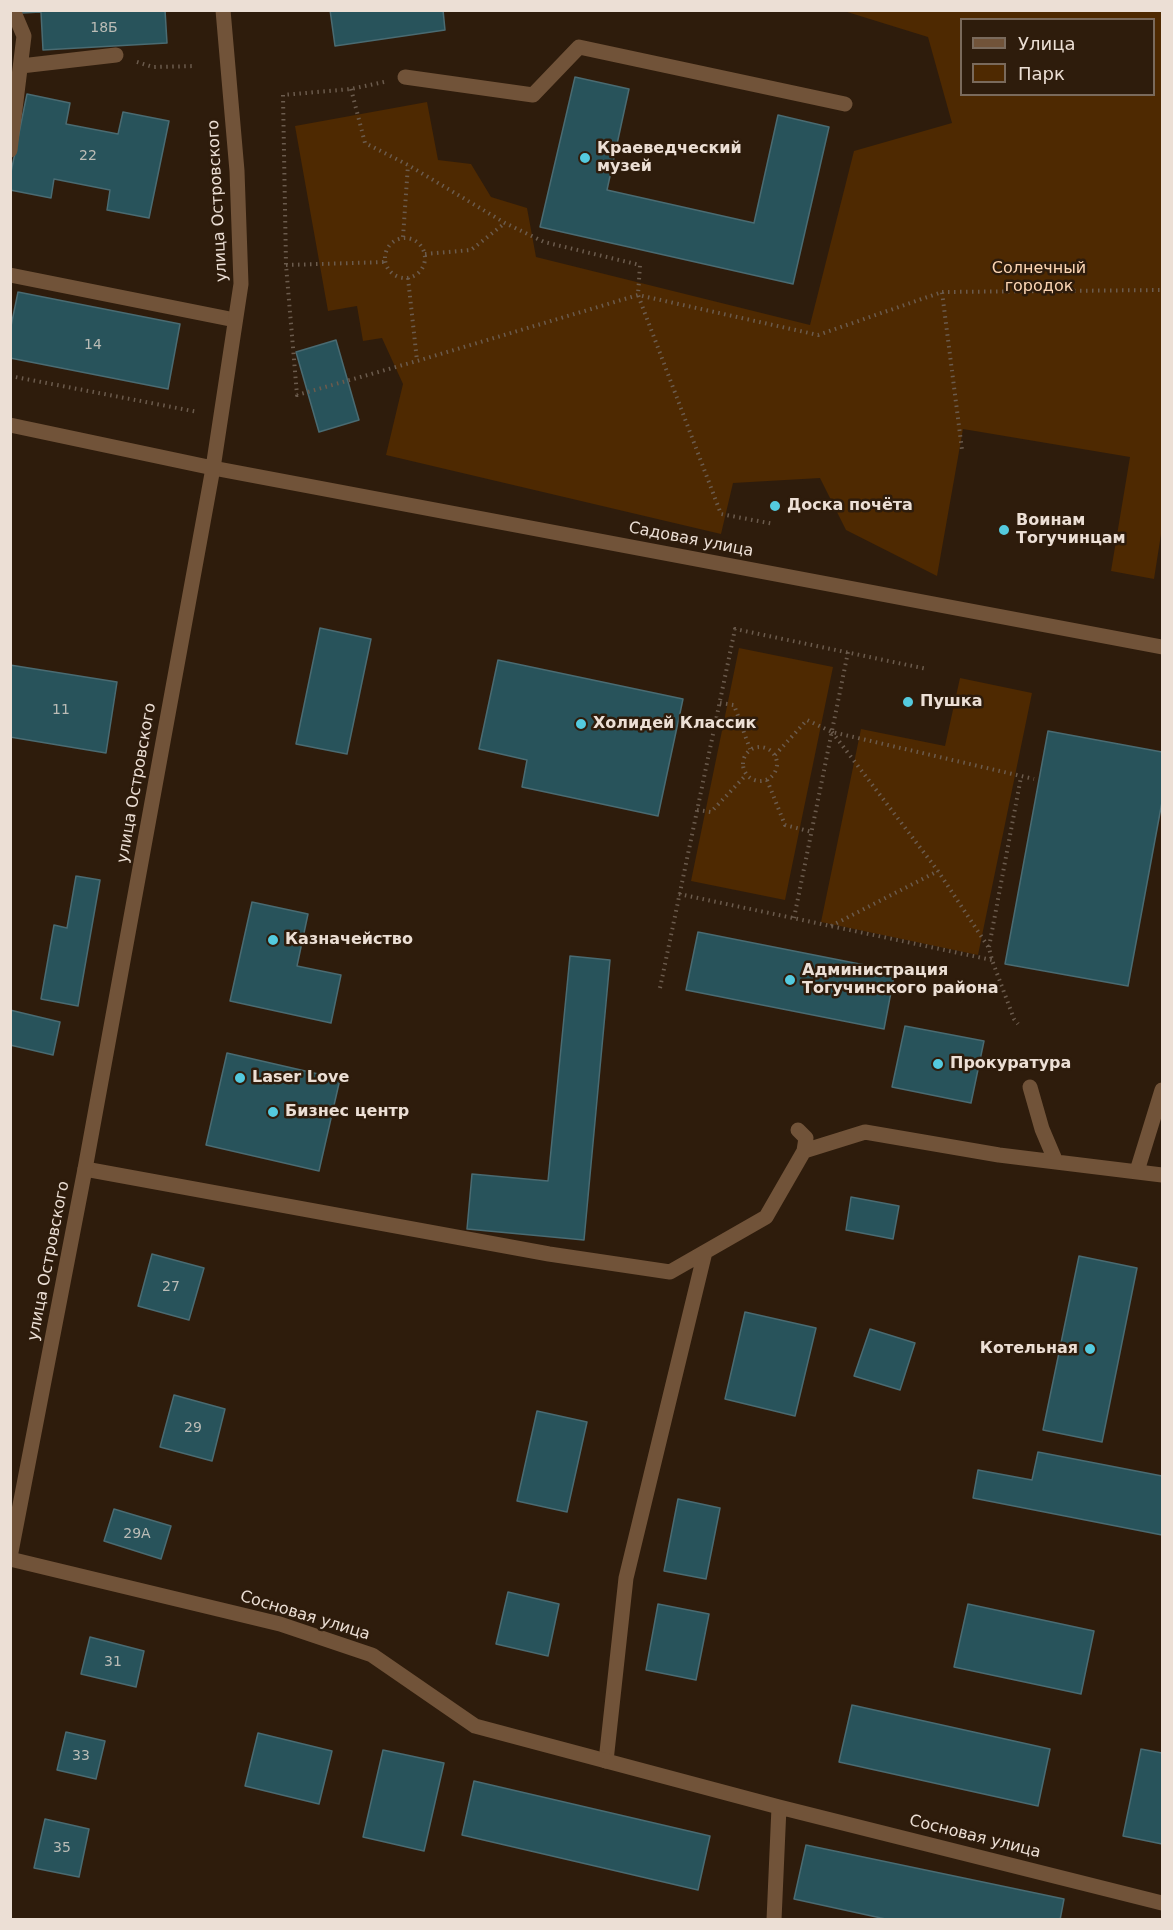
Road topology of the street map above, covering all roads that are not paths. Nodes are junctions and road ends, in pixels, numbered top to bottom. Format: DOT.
graph roads {
  1 [pos="13,10"];
  2 [pos="223,10"];
  3 [pos="116,55"];
  4 [pos="21,66"];
  5 [pos="405,77"];
  6 [pos="845,104"];
  7 [pos="10,150"];
  8 [pos="10,275"];
  9 [pos="235,320"];
  10 [pos="10,425"];
  11 [pos="213,468"];
  12 [pos="1162,647"];
  13 [pos="1030,1087"];
  14 [pos="1162,1090"];
  15 [pos="798,1130"];
  16 [pos="804,1151"];
  17 [pos="1056,1162"];
  18 [pos="85,1169"];
  19 [pos="1137,1171"];
  20 [pos="1162,1174"];
  21 [pos="705,1252"];
  22 [pos="10,1558"];
  23 [pos="606,1761"];
  24 [pos="779,1807"];
  25 [pos="1162,1902"];
  26 [pos="774,1920"];
  1 -- 4 [label="street"];
  2 -- 9 [label="street, улица Островского"];
  3 -- 4 [label="street"];
  4 -- 7 [label="street"];
  5 -- 6 [label="street"];
  8 -- 9 [label="street"];
  9 -- 11 [label="street, улица Островского"];
  10 -- 11 [label="street, Садовая улица"];
  11 -- 12 [label="street, Садовая улица"];
  11 -- 18 [label="street, улица Островского"];
  13 -- 17 [label="street"];
  14 -- 19 [label="street"];
  15 -- 16 [label="street"];
  16 -- 17 [label="street"];
  16 -- 21 [label="street"];
  17 -- 19 [label="street"];
  18 -- 21 [label="street"];
  18 -- 22 [label="street, улица Островского"];
  19 -- 20 [label="street"];
  21 -- 23 [label="street"];
  22 -- 23 [label="street, Сосновая улица"];
  23 -- 24 [label="street, Сосновая улица"];
  24 -- 25 [label="street, Сосновая улица"];
  24 -- 26 [label="street"];
}
